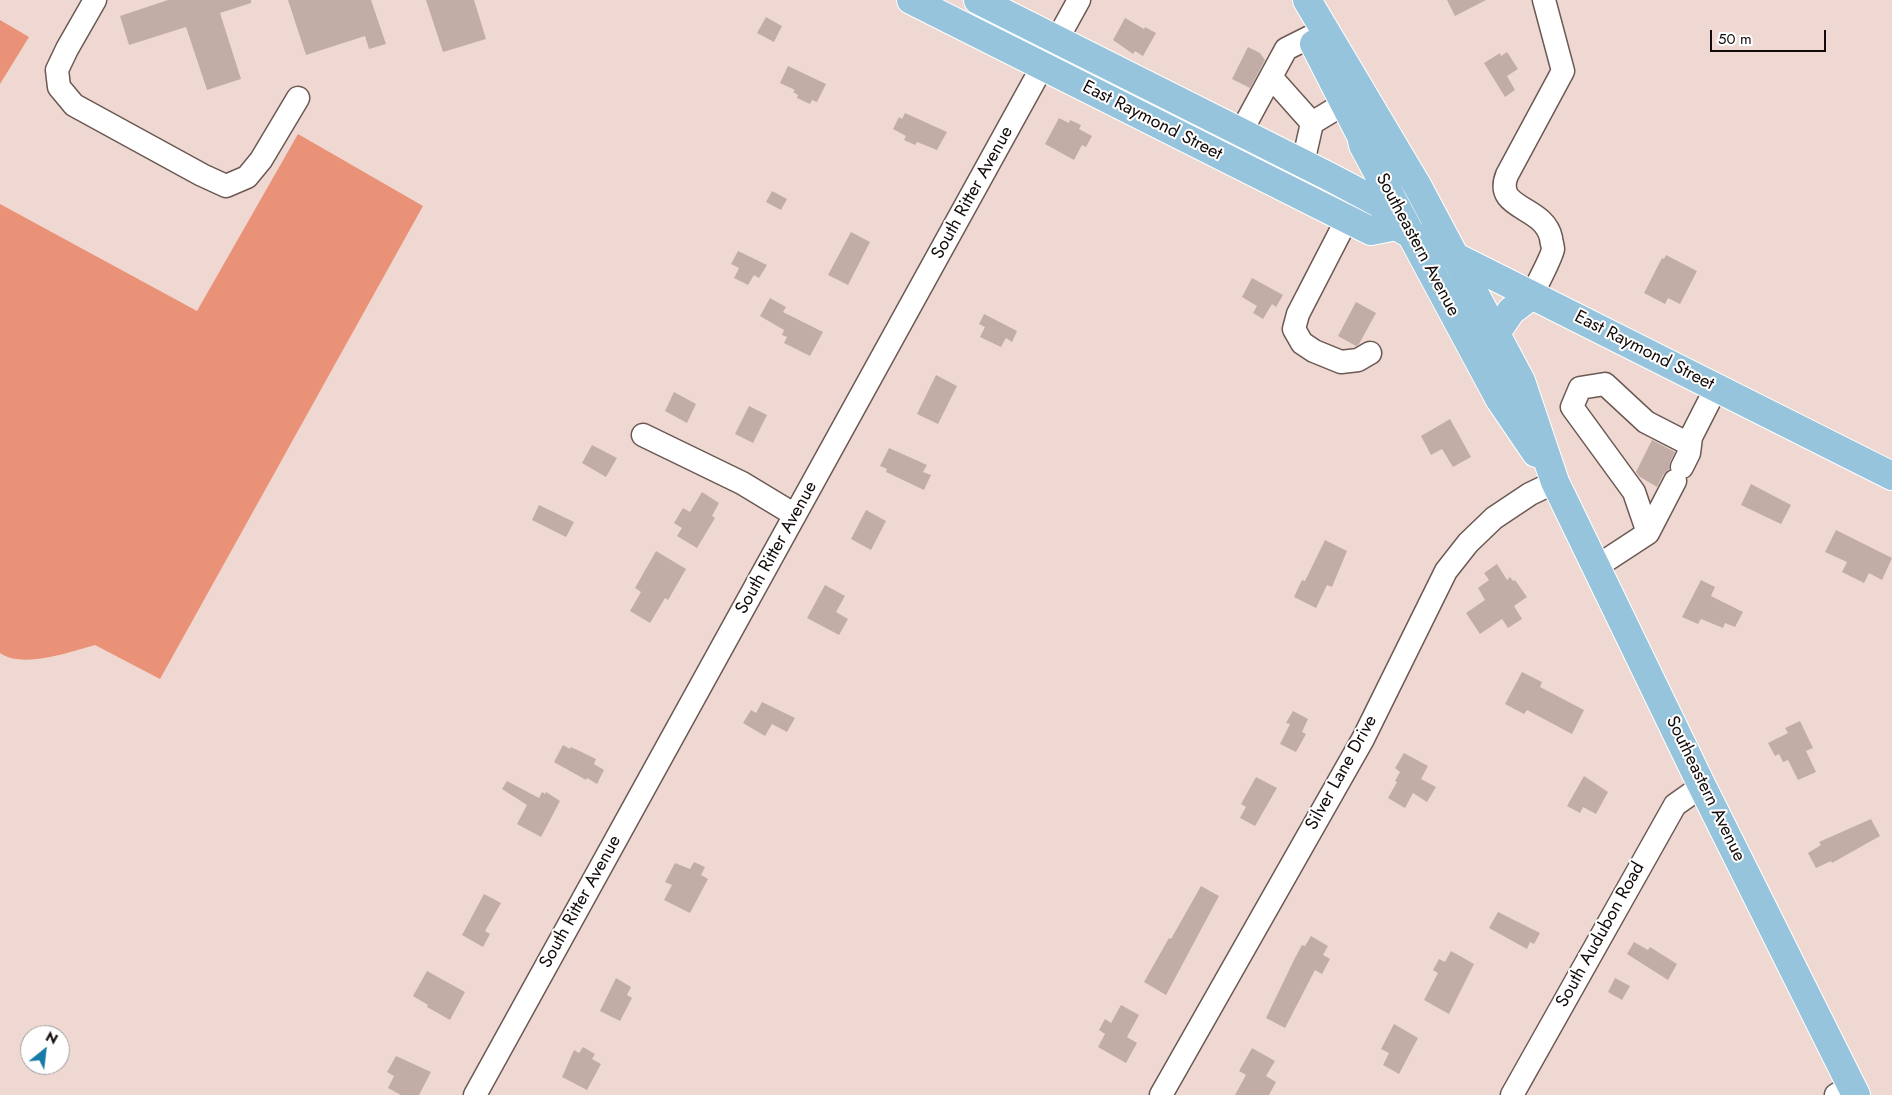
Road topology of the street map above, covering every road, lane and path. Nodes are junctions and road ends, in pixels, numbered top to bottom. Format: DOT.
graph roads {
  1 [pos="95,0"];
  2 [pos="911,0"];
  3 [pos="978,0"];
  4 [pos="1079,0"];
  5 [pos="1291,0"];
  6 [pos="1307,0"];
  7 [pos="1544,0"];
  8 [pos="1310,37"];
  9 [pos="1057,40"];
  10 [pos="1043,66"];
  11 [pos="1271,77"];
  12 [pos="298,98"];
  13 [pos="1345,104"];
  14 [pos="1312,123"];
  15 [pos="1241,132"];
  16 [pos="1363,145"];
  17 [pos="1304,163"];
  18 [pos="1328,176"];
  19 [pos="1347,219"];
  20 [pos="1404,231"];
  21 [pos="1456,258"];
  22 [pos="1532,295"];
  23 [pos="1496,333"];
  24 [pos="1370,354"];
  25 [pos="1716,388"];
  26 [pos="643,435"];
  27 [pos="1691,437"];
  28 [pos="1892,476"];
  29 [pos="1555,482"];
  30 [pos="795,515"];
  31 [pos="1648,533"];
  32 [pos="1596,567"];
  33 [pos="1702,786"];
  34 [pos="1848,1092"];
  35 [pos="475,1095"];
  36 [pos="1161,1095"];
  37 [pos="1512,1095"];
  1 -- 12 [label="street"];
  2 -- 10 [label="main road, East Raymond Street"];
  3 -- 9 [label="main road, East Raymond Street"];
  4 -- 9 [label="street, South Ritter Avenue"];
  5 -- 8 [label="main road, Southeastern Avenue"];
  6 -- 21 [label="main road, Southeastern Avenue"];
  7 -- 22 [label="street"];
  8 -- 11 [label="street"];
  8 -- 13 [label="main road, Southeastern Avenue"];
  9 -- 10 [label="street, South Ritter Avenue"];
  9 -- 15 [label="main road, East Raymond Street"];
  10 -- 19 [label="main road, East Raymond Street"];
  10 -- 30 [label="street, South Ritter Avenue"];
  11 -- 14 [label="street"];
  11 -- 15 [label="street"];
  13 -- 14 [label="street"];
  13 -- 16 [label="main road, Southeastern Avenue"];
  14 -- 17 [label="street"];
  15 -- 17 [label="main road, East Raymond Street"];
  16 -- 18 [label="main road"];
  16 -- 20 [label="main road, Southeastern Avenue"];
  17 -- 18 [label="main road, East Raymond Street"];
  18 -- 20 [label="main road, East Raymond Street"];
  19 -- 20 [label="main road, East Raymond Street"];
  19 -- 24 [label="street"];
  20 -- 21 [label="main road, East Raymond Street"];
  20 -- 29 [label="main road, Southeastern Avenue"];
  21 -- 22 [label="main road, East Raymond Street"];
  21 -- 23 [label="main road, Southeastern Avenue"];
  22 -- 23 [label="main road"];
  22 -- 25 [label="main road, East Raymond Street"];
  23 -- 29 [label="main road, Southeastern Avenue"];
  25 -- 27 [label="street"];
  25 -- 28 [label="main road, East Raymond Street"];
  26 -- 30 [label="street"];
  27 -- 31 [label="street"];
  27 -- 31 [label="street"];
  29 -- 32 [label="main road, Southeastern Avenue"];
  29 -- 36 [label="street, Silver Lane Drive"];
  30 -- 35 [label="street, South Ritter Avenue"];
  31 -- 32 [label="street"];
  32 -- 33 [label="main road, Southeastern Avenue"];
  33 -- 34 [label="main road, Southeastern Avenue"];
  33 -- 37 [label="street, South Audubon Road"];
}
